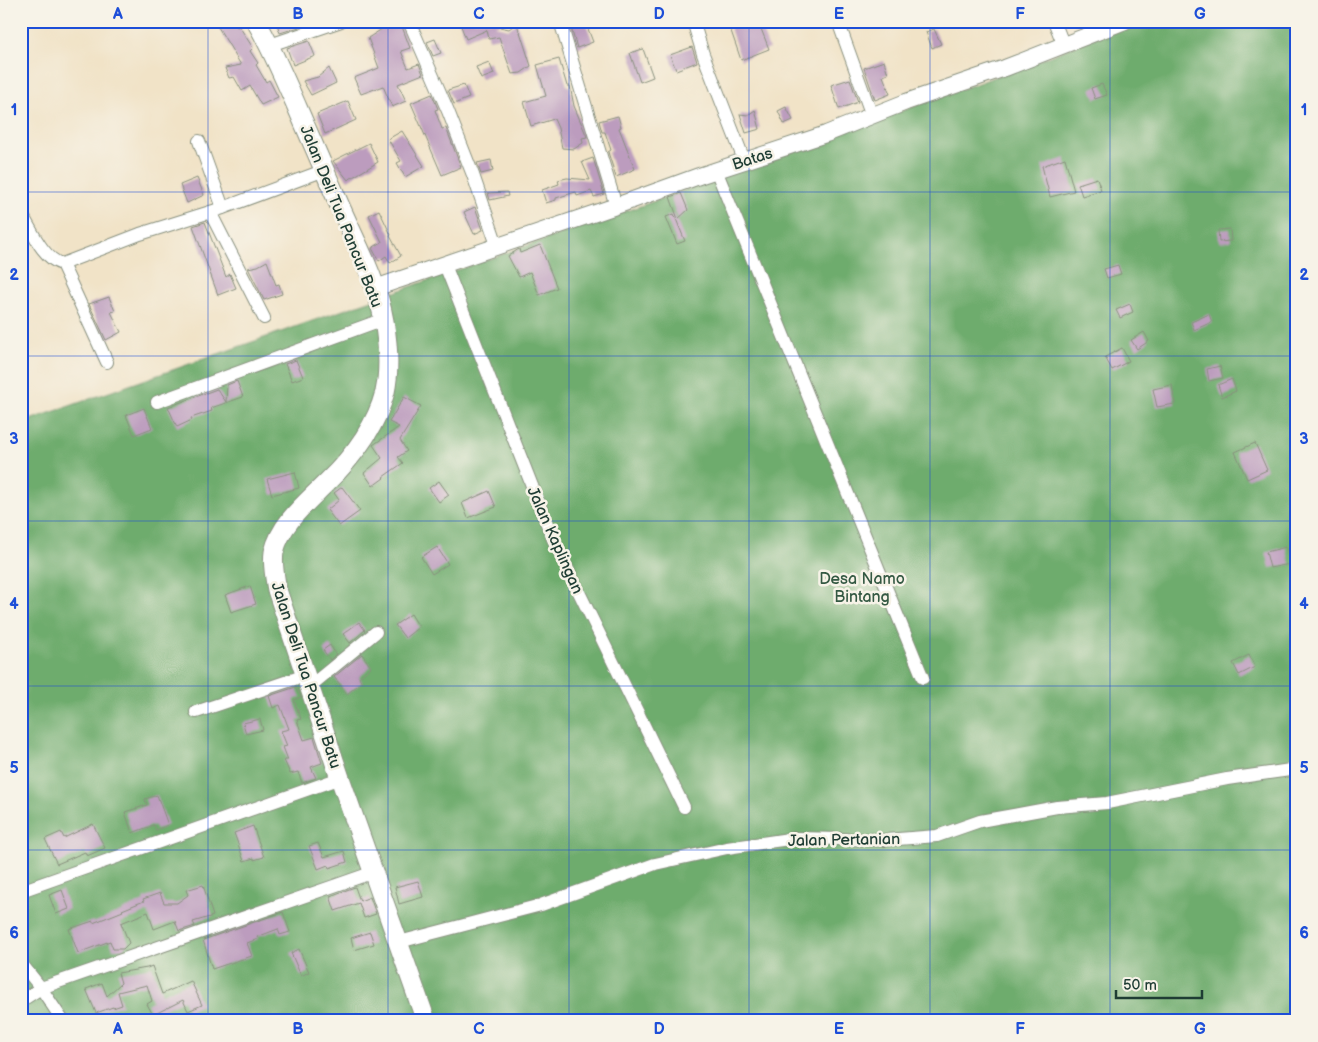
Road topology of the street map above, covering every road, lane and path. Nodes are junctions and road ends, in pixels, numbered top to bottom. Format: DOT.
graph roads {
  1 [pos="256,21"];
  2 [pos="341,21"];
  3 [pos="409,21"];
  4 [pos="560,21"];
  5 [pos="693,21"];
  6 [pos="1054,21"];
  7 [pos="1125,21"];
  8 [pos="840,27"];
  9 [pos="270,45"];
  10 [pos="1064,46"];
  11 [pos="872,116"];
  12 [pos="199,141"];
  13 [pos="744,160"];
  14 [pos="325,170"];
  15 [pos="716,170"];
  16 [pos="616,206"];
  17 [pos="223,208"];
  18 [pos="210,212"];
  19 [pos="21,213"];
  20 [pos="497,245"];
  21 [pos="62,264"];
  22 [pos="445,264"];
  23 [pos="375,288"];
  24 [pos="264,318"];
  25 [pos="384,319"];
  26 [pos="107,362"];
  27 [pos="157,402"];
  28 [pos="376,632"];
  29 [pos="923,678"];
  30 [pos="307,681"];
  31 [pos="196,712"];
  32 [pos="1297,769"];
  33 [pos="340,778"];
  34 [pos="684,808"];
  35 [pos="374,872"];
  36 [pos="21,891"];
  37 [pos="399,942"];
  38 [pos="21,963"];
  39 [pos="41,988"];
  40 [pos="21,1000"];
  41 [pos="63,1021"];
  42 [pos="426,1021"];
  1 -- 9 [label="main road, Jalan Deli Tua Pancur Batu"];
  2 -- 9 [label="street"];
  3 -- 20 [label="street"];
  4 -- 16 [label="street"];
  5 -- 13 [label="street"];
  6 -- 10 [label="street"];
  7 -- 10 [label="street, Batas"];
  8 -- 11 [label="street"];
  9 -- 14 [label="main road, Jalan Deli Tua Pancur Batu"];
  10 -- 11 [label="street, Batas"];
  11 -- 13 [label="street, Batas"];
  12 -- 17 [label="street"];
  13 -- 15 [label="street, Batas"];
  14 -- 17 [label="street"];
  14 -- 23 [label="main road, Jalan Deli Tua Pancur Batu"];
  15 -- 16 [label="street, Batas"];
  15 -- 29 [label="street"];
  16 -- 20 [label="street, Batas"];
  17 -- 18 [label="street"];
  18 -- 21 [label="street"];
  18 -- 24 [label="street"];
  19 -- 21 [label="street"];
  20 -- 22 [label="street, Batas"];
  21 -- 26 [label="street"];
  22 -- 23 [label="street, Batas"];
  22 -- 34 [label="street, Jalan Kaplingan"];
  23 -- 25 [label="main road, Jalan Deli Tua Pancur Batu"];
  25 -- 27 [label="street"];
  25 -- 30 [label="main road, Jalan Deli Tua Pancur Batu"];
  28 -- 30 [label="street"];
  30 -- 31 [label="street"];
  30 -- 33 [label="main road, Jalan Deli Tua Pancur Batu"];
  32 -- 37 [label="street, Jalan Pertanian"];
  33 -- 35 [label="main road, Jalan Deli Tua Pancur Batu"];
  33 -- 36 [label="street"];
  35 -- 37 [label="main road, Jalan Deli Tua Pancur Batu"];
  35 -- 39 [label="street"];
  37 -- 42 [label="main road, Jalan Deli Tua Pancur Batu"];
  38 -- 39 [label="street"];
  39 -- 40 [label="street"];
  39 -- 41 [label="street"];
}
